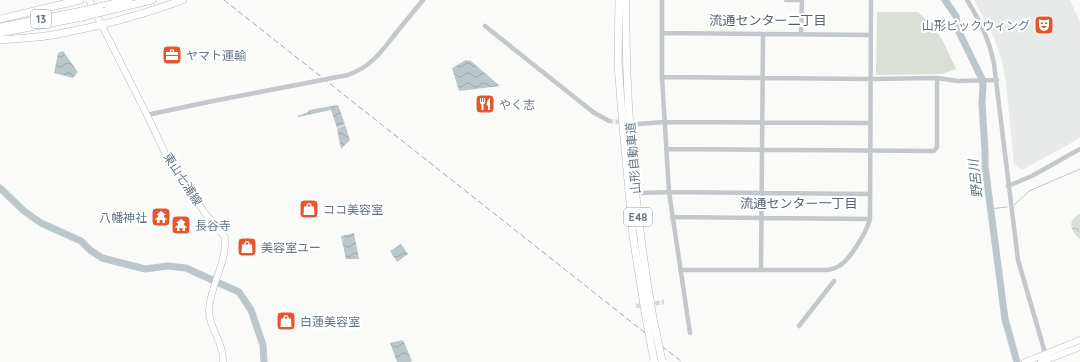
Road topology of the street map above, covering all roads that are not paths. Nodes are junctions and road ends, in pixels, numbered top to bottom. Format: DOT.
graph roads {
  1 [pos="80,0"];
  2 [pos="89,0"];
  3 [pos="129,0"];
  4 [pos="152,0"];
  5 [pos="183,0"];
  6 [pos="423,0"];
  7 [pos="619,0"];
  8 [pos="626,0"];
  9 [pos="662,0"];
  10 [pos="786,0"];
  11 [pos="802,0"];
  12 [pos="871,0"];
  13 [pos="967,0"];
  14 [pos="82,14"];
  15 [pos="0,19"];
  16 [pos="101,25"];
  17 [pos="485,26"];
  18 [pos="0,27"];
  19 [pos="0,33"];
  20 [pos="662,33"];
  21 [pos="762,34"];
  22 [pos="801,34"];
  23 [pos="871,35"];
  24 [pos="0,40"];
  25 [pos="662,77"];
  26 [pos="762,77"];
  27 [pos="938,78"];
  28 [pos="870,79"];
  29 [pos="996,80"];
  30 [pos="147,115"];
  31 [pos="609,121"];
  32 [pos="664,122"];
  33 [pos="762,122"];
  34 [pos="870,123"];
  35 [pos="638,124"];
  36 [pos="666,149"];
  37 [pos="1080,149"];
  38 [pos="762,150"];
  39 [pos="870,151"];
  40 [pos="1008,186"];
  41 [pos="669,192"];
  42 [pos="642,193"];
  43 [pos="761,193"];
  44 [pos="870,194"];
  45 [pos="672,217"];
  46 [pos="761,218"];
  47 [pos="870,219"];
  48 [pos="761,269"];
  49 [pos="680,270"];
  50 [pos="834,281"];
  51 [pos="649,318"];
  52 [pos="799,326"];
  53 [pos="690,333"];
  54 [pos="1080,340"];
  55 [pos="1080,347"];
  56 [pos="1044,359"];
  57 [pos="658,361"];
  58 [pos="1027,361"];
  59 [pos="223,362"];
  1 -- 15 [label="highway"];
  2 -- 16 [label="main road, 東山七浦線"];
  3 -- 14 [label="highway, 13, bridge"];
  4 -- 14 [label="highway, 13, bridge"];
  5 -- 16 [label="highway"];
  6 -- 30 [label="street, bridge"];
  7 -- 51 [label="highway, 山形自動車道 / E48"];
  8 -- 51 [label="highway, 山形自動車道 / E48"];
  9 -- 20 [label="street"];
  10 -- 11 [label="street"];
  11 -- 22 [label="street"];
  12 -- 23 [label="street"];
  13 -- 29 [label="street"];
  14 -- 18 [label="highway, 13"];
  14 -- 19 [label="highway, 13"];
  16 -- 24 [label="highway"];
  16 -- 30 [label="main road, 東山七浦線"];
  17 -- 31 [label="street"];
  20 -- 21 [label="street"];
  20 -- 25 [label="street"];
  21 -- 22 [label="street"];
  21 -- 26 [label="street"];
  22 -- 23 [label="street"];
  23 -- 28 [label="street"];
  25 -- 26 [label="street"];
  25 -- 32 [label="street"];
  26 -- 28 [label="street"];
  26 -- 33 [label="street"];
  27 -- 28 [label="street"];
  27 -- 29 [label="street"];
  27 -- 39 [label="street"];
  28 -- 34 [label="street"];
  29 -- 40 [label="street"];
  30 -- 59 [label="main road, 東山七浦線"];
  32 -- 33 [label="street"];
  32 -- 35 [label="street"];
  32 -- 36 [label="street"];
  33 -- 34 [label="street"];
  33 -- 38 [label="street"];
  34 -- 39 [label="street"];
  36 -- 38 [label="street"];
  36 -- 41 [label="street"];
  37 -- 40 [label="street"];
  38 -- 39 [label="street"];
  38 -- 43 [label="street"];
  39 -- 44 [label="street"];
  40 -- 56 [label="street"];
  41 -- 42 [label="street"];
  41 -- 43 [label="street"];
  41 -- 45 [label="street"];
  43 -- 44 [label="street"];
  43 -- 46 [label="street"];
  44 -- 47 [label="street"];
  45 -- 46 [label="street"];
  45 -- 49 [label="street"];
  46 -- 47 [label="street"];
  46 -- 48 [label="street"];
  47 -- 48 [label="street"];
  48 -- 49 [label="street"];
  49 -- 53 [label="street"];
  50 -- 52 [label="street"];
  51 -- 57 [label="highway, 山形自動車道 / E48, bridge"];
  54 -- 56 [label="main road"];
  55 -- 56 [label="main road"];
  56 -- 58 [label="main road"];
}
